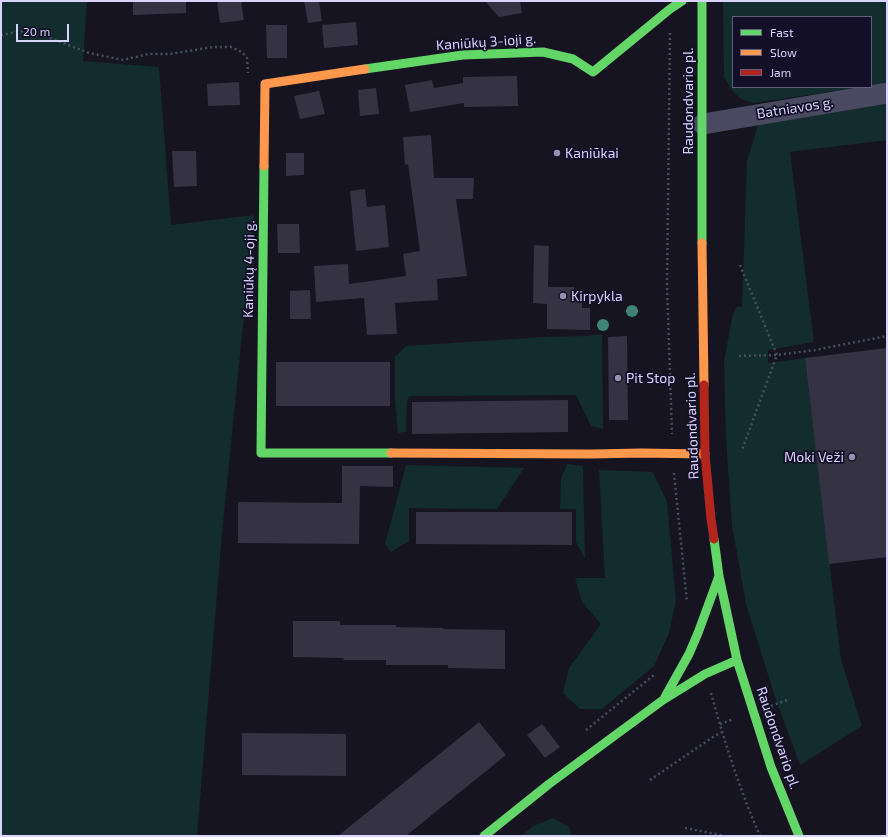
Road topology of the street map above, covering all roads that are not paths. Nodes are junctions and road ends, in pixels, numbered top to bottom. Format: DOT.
graph roads {
  1 [pos="682,1"];
  2 [pos="702,1"];
  3 [pos="265,84"];
  4 [pos="887,93"];
  5 [pos="703,124"];
  6 [pos="705,454"];
  7 [pos="719,576"];
  8 [pos="737,660"];
  9 [pos="663,700"];
  10 [pos="484,836"];
  11 [pos="799,836"];
  1 -- 3 [label="main road, Kaniūkų 3-ioji g."];
  2 -- 5 [label="main road, Raudondvario pl."];
  3 -- 6 [label="main road, Kaniūkų 4-oji g."];
  4 -- 5 [label="street, Batniavos g."];
  5 -- 6 [label="main road, Raudondvario pl."];
  6 -- 7 [label="main road, Raudondvario pl."];
  7 -- 8 [label="main road, Raudondvario pl."];
  7 -- 9 [label="main road"];
  8 -- 9 [label="main road"];
  8 -- 11 [label="main road, Raudondvario pl."];
  9 -- 10 [label="main road"];
}
